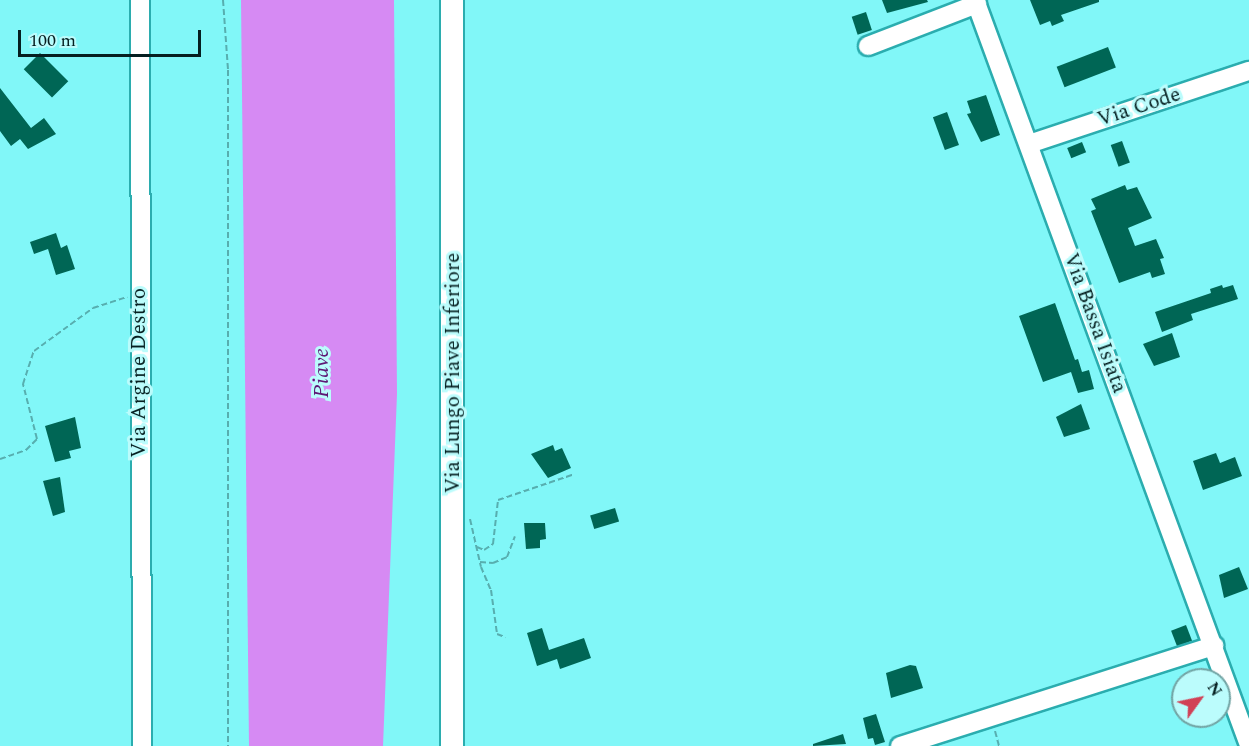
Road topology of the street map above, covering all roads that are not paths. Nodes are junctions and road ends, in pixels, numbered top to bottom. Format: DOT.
graph roads {
  1 [pos="140,0"];
  2 [pos="452,0"];
  3 [pos="976,2"];
  4 [pos="868,46"];
  5 [pos="1249,71"];
  6 [pos="1029,144"];
  7 [pos="1214,646"];
  8 [pos="1249,745"];
  9 [pos="142,746"];
  10 [pos="452,746"];
  11 [pos="900,746"];
  1 -- 9 [label="street, Via Argine Destro"];
  2 -- 10 [label="main road, Via Lungo Piave Inferiore"];
  3 -- 4 [label="street"];
  3 -- 6 [label="street, Via Bassa Isiata"];
  5 -- 6 [label="street, Via Code"];
  6 -- 7 [label="street, Via Bassa Isiata"];
  7 -- 8 [label="street, Via Bassa Isiata"];
  7 -- 11 [label="street"];
}
